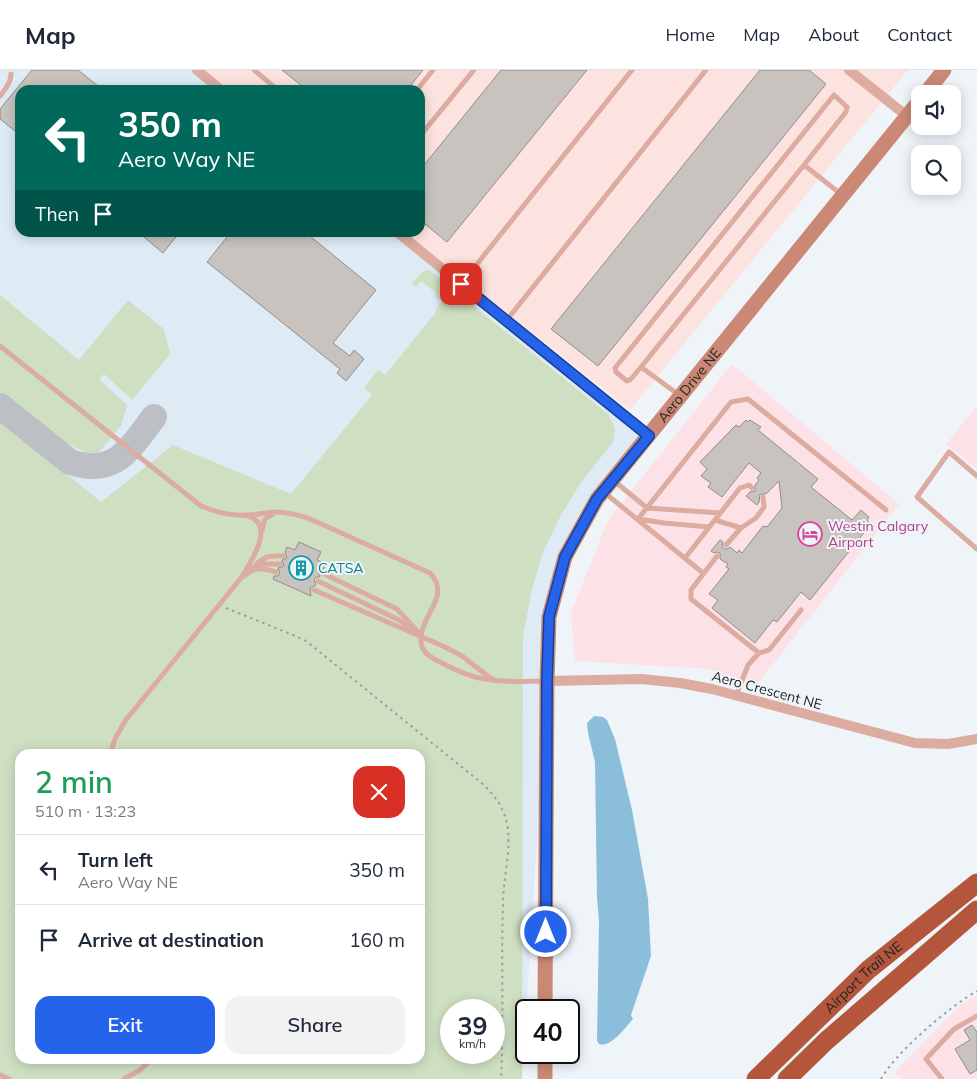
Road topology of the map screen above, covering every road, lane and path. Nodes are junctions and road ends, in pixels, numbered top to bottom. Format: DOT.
graph roads {
  1 [pos="196,70"];
  2 [pos="254,70"];
  3 [pos="433,70"];
  4 [pos="474,70"];
  5 [pos="632,70"];
  6 [pos="706,70"];
  7 [pos="849,70"];
  8 [pos="944,70"];
  9 [pos="11,74"];
  10 [pos="215,85"];
  11 [pos="272,85"];
  12 [pos="420,85"];
  13 [pos="932,85"];
  14 [pos="0,96"];
  15 [pos="911,111"];
  16 [pos="907,116"];
  17 [pos="425,130"];
  18 [pos="804,165"];
  19 [pos="843,196"];
  20 [pos="404,237"];
  21 [pos="461,284"];
  22 [pos="506,320"];
  23 [pos="0,346"];
  24 [pos="642,367"];
  25 [pos="680,396"];
  26 [pos="649,436"];
  27 [pos="977,476"];
  28 [pos="608,486"];
  29 [pos="752,488"];
  30 [pos="763,497"];
  31 [pos="647,508"];
  32 [pos="886,510"];
  33 [pos="277,512"];
  34 [pos="720,513"];
  35 [pos="245,516"];
  36 [pos="638,519"];
  37 [pos="715,520"];
  38 [pos="709,527"];
  39 [pos="741,528"];
  40 [pos="261,533"];
  41 [pos="726,545"];
  42 [pos="977,549"];
  43 [pos="283,556"];
  44 [pos="717,556"];
  45 [pos="685,558"];
  46 [pos="280,564"];
  47 [pos="253,569"];
  48 [pos="276,572"];
  49 [pos="322,573"];
  50 [pos="703,573"];
  51 [pos="241,578"];
  52 [pos="318,581"];
  53 [pos="314,590"];
  54 [pos="219,606"];
  55 [pos="801,610"];
  56 [pos="420,635"];
  57 [pos="759,653"];
  58 [pos="499,681"];
  59 [pos="547,681"];
  60 [pos="736,696"];
  61 [pos="977,739"];
  62 [pos="112,749"];
  63 [pos="977,872"];
  64 [pos="977,883"];
  65 [pos="977,910"];
  66 [pos="977,922"];
  67 [pos="868,970"];
  68 [pos="977,991"];
  69 [pos="546,999"];
  70 [pos="977,1016"];
  71 [pos="826,1041"];
  72 [pos="147,1064"];
  73 [pos="545,1064"];
  74 [pos="0,1075"];
  75 [pos="9,1079"];
  76 [pos="124,1079"];
  77 [pos="501,1079"];
  78 [pos="545,1079"];
  79 [pos="756,1079"];
  80 [pos="787,1079"];
  81 [pos="882,1079"];
  82 [pos="942,1079"];
  1 -- 10 [label="street"];
  2 -- 11 [label="lane"];
  3 -- 12 [label="lane"];
  4 -- 17 [label="lane"];
  5 -- 21 [label="lane"];
  6 -- 22 [label="lane"];
  7 -- 16 [label="street"];
  8 -- 13 [label="street"];
  9 -- 14 [label="lane"];
  15 -- 16 [label="street, Aero Drive NE"];
  16 -- 19 [label="street, Aero Drive NE"];
  18 -- 19 [label="lane"];
  18 -- 24 [label="lane"];
  18 -- 24 [label="lane"];
  19 -- 25 [label="street, Aero Drive NE"];
  20 -- 21 [label="street"];
  21 -- 22 [label="street"];
  22 -- 26 [label="street"];
  23 -- 35 [label="lane"];
  24 -- 25 [label="lane"];
  25 -- 26 [label="street, Aero Drive NE"];
  26 -- 28 [label="street, Aero Drive NE"];
  27 -- 42 [label="lane"];
  28 -- 31 [label="lane"];
  28 -- 36 [label="lane"];
  28 -- 59 [label="street, Aero Drive NE"];
  29 -- 34 [label="lane"];
  30 -- 39 [label="lane"];
  31 -- 32 [label="lane"];
  31 -- 34 [label="lane"];
  31 -- 36 [label="lane"];
  33 -- 35 [label="lane"];
  33 -- 40 [label="lane"];
  33 -- 56 [label="lane"];
  34 -- 37 [label="lane"];
  35 -- 40 [label="lane"];
  36 -- 38 [label="lane"];
  36 -- 45 [label="lane"];
  37 -- 38 [label="lane"];
  37 -- 39 [label="lane"];
  38 -- 45 [label="lane"];
  39 -- 41 [label="lane"];
  40 -- 51 [label="lane"];
  43 -- 47 [label="lane"];
  44 -- 50 [label="lane"];
  45 -- 50 [label="lane"];
  46 -- 47 [label="lane"];
  47 -- 48 [label="lane"];
  47 -- 51 [label="lane"];
  49 -- 56 [label="lane"];
  50 -- 57 [label="lane"];
  51 -- 54 [label="lane"];
  52 -- 56 [label="lane"];
  53 -- 56 [label="lane"];
  54 -- 62 [label="lane"];
  54 -- 77 [label="path"];
  55 -- 57 [label="lane"];
  56 -- 58 [label="lane"];
  56 -- 58 [label="lane"];
  57 -- 60 [label="lane"];
  58 -- 59 [label="lane"];
  59 -- 60 [label="street, Aero Crescent NE"];
  59 -- 69 [label="street, Aero Drive NE"];
  60 -- 61 [label="street, Aero Crescent NE"];
  63 -- 67 [label="highway"];
  64 -- 67 [label="highway, Airport Trail NE"];
  65 -- 71 [label="highway, Airport Trail NE"];
  66 -- 71 [label="highway"];
  67 -- 79 [label="highway, Airport Trail NE"];
  68 -- 81 [label="path"];
  70 -- 82 [label="lane"];
  71 -- 80 [label="highway, Airport Trail NE"];
  72 -- 76 [label="lane"];
  73 -- 78 [label="street"];
  74 -- 75 [label="lane"];
}
